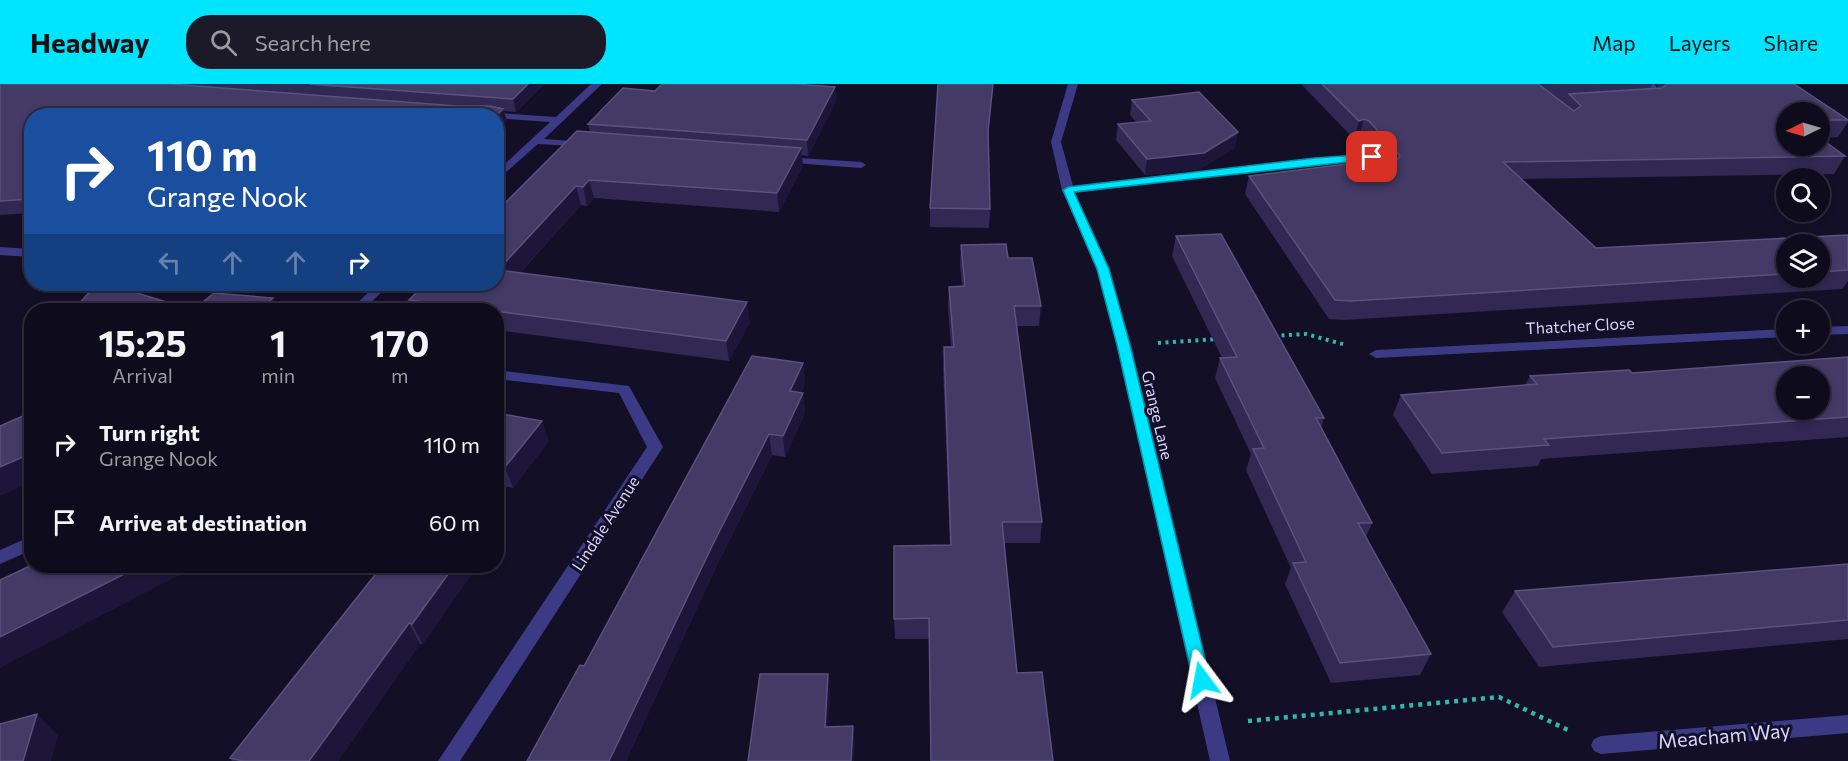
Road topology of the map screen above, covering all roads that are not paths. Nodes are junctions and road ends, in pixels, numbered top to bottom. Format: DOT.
graph roads {
  1 [pos="597,84"];
  2 [pos="1073,84"];
  3 [pos="1650,84"];
  4 [pos="1631,103"];
  5 [pos="504,116"];
  6 [pos="559,120"];
  7 [pos="536,141"];
  8 [pos="1358,142"];
  9 [pos="594,145"];
  10 [pos="1372,157"];
  11 [pos="769,158"];
  12 [pos="861,165"];
  13 [pos="504,171"];
  14 [pos="1388,174"];
  15 [pos="1068,190"];
  16 [pos="0,251"];
  17 [pos="24,252"];
  18 [pos="376,291"];
  19 [pos="364,303"];
  20 [pos="1848,330"];
  21 [pos="1830,331"];
  22 [pos="1776,334"];
  23 [pos="1376,354"];
  24 [pos="504,375"];
  25 [pos="24,546"];
  26 [pos="0,557"];
  27 [pos="1848,724"];
  28 [pos="1601,745"];
  29 [pos="448,761"];
  30 [pos="1220,761"];
  1 -- 6 [label="street"];
  2 -- 15 [label="street, Grange Lane"];
  3 -- 4 [label="street"];
  5 -- 6 [label="street"];
  6 -- 7 [label="street"];
  7 -- 9 [label="street"];
  7 -- 13 [label="street"];
  8 -- 10 [label="street"];
  10 -- 14 [label="street"];
  10 -- 15 [label="street"];
  11 -- 12 [label="street"];
  15 -- 30 [label="street, Grange Lane"];
  16 -- 17 [label="street"];
  18 -- 19 [label="street"];
  20 -- 21 [label="street"];
  22 -- 23 [label="street, Thatcher Close"];
  24 -- 29 [label="street, Lindale Avenue"];
  25 -- 26 [label="street"];
  27 -- 28 [label="street, Meacham Way"];
}
